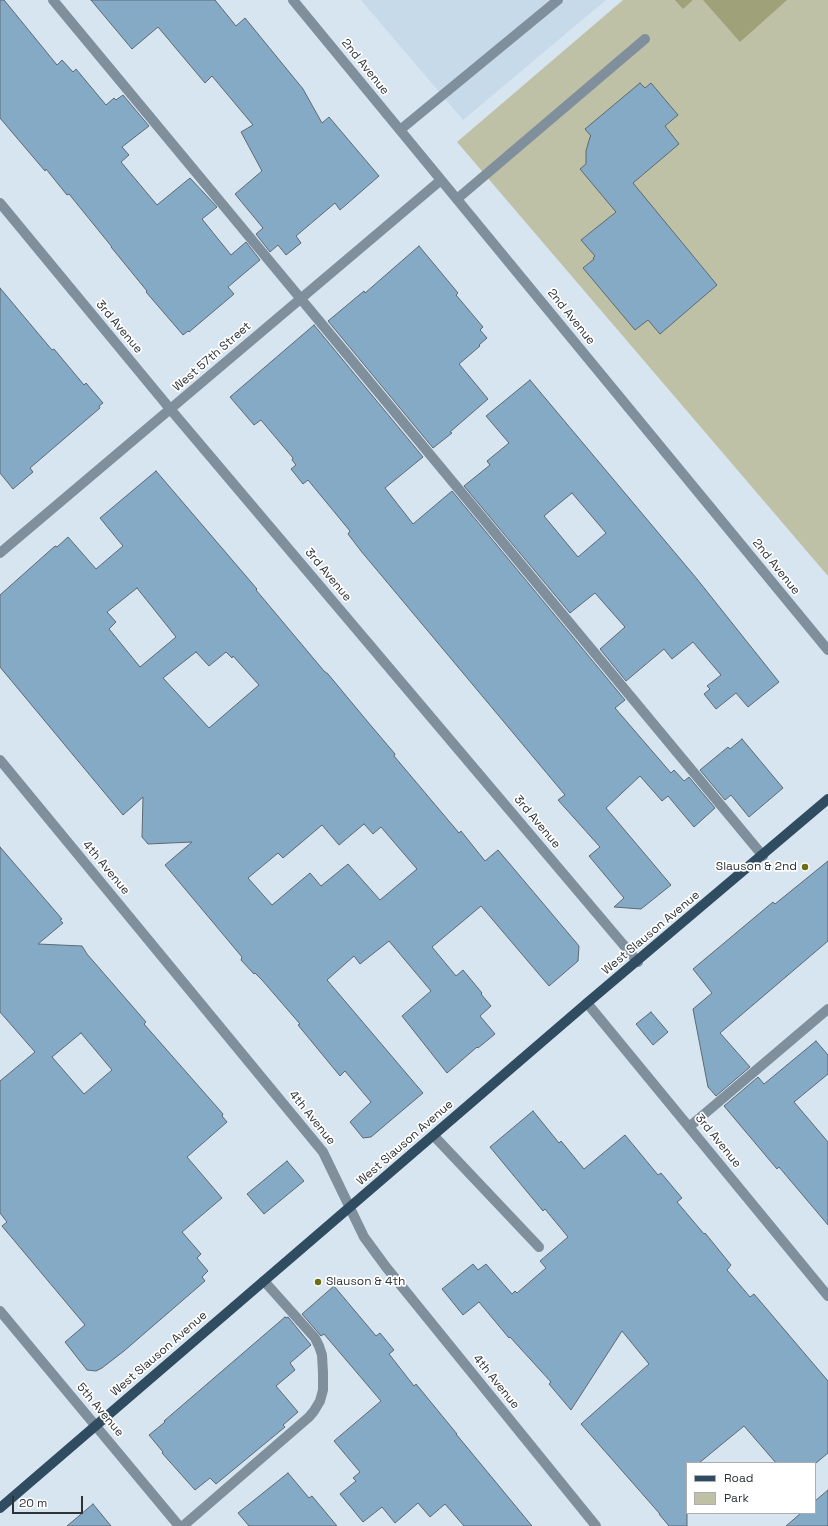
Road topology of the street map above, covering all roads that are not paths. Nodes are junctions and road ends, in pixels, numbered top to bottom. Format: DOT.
graph roads {
  1 [pos="53,0"];
  2 [pos="293,0"];
  3 [pos="558,0"];
  4 [pos="645,39"];
  5 [pos="400,130"];
  6 [pos="441,180"];
  7 [pos="456,199"];
  8 [pos="0,203"];
  9 [pos="301,298"];
  10 [pos="171,410"];
  11 [pos="0,553"];
  12 [pos="828,650"];
  13 [pos="0,760"];
  14 [pos="828,801"];
  15 [pos="762,856"];
  16 [pos="638,962"];
  17 [pos="588,1003"];
  18 [pos="828,1009"];
  19 [pos="689,1127"];
  20 [pos="434,1136"];
  21 [pos="351,1207"];
  22 [pos="539,1247"];
  23 [pos="264,1281"];
  24 [pos="828,1296"];
  25 [pos="0,1311"];
  26 [pos="96,1426"];
  27 [pos="0,1508"];
  28 [pos="179,1526"];
  29 [pos="183,1526"];
  30 [pos="596,1526"];
  1 -- 9 [label="street"];
  2 -- 5 [label="street, 2nd Avenue"];
  3 -- 5 [label="street"];
  4 -- 7 [label="street"];
  5 -- 6 [label="street, 2nd Avenue"];
  6 -- 7 [label="street, 2nd Avenue"];
  6 -- 9 [label="street, West 57th Street"];
  7 -- 12 [label="street, 2nd Avenue"];
  8 -- 10 [label="street, 3rd Avenue"];
  9 -- 10 [label="street, West 57th Street"];
  9 -- 15 [label="street"];
  10 -- 11 [label="street, West 57th Street"];
  10 -- 16 [label="street, 3rd Avenue"];
  13 -- 21 [label="street, 4th Avenue"];
  14 -- 15 [label="main road, West Slauson Avenue"];
  15 -- 16 [label="main road, West Slauson Avenue"];
  16 -- 17 [label="main road, West Slauson Avenue"];
  17 -- 19 [label="street, 3rd Avenue"];
  17 -- 20 [label="main road, West Slauson Avenue"];
  18 -- 19 [label="street"];
  19 -- 24 [label="street, 3rd Avenue"];
  20 -- 21 [label="main road, West Slauson Avenue"];
  20 -- 22 [label="street"];
  21 -- 23 [label="main road, West Slauson Avenue"];
  21 -- 30 [label="street, 4th Avenue"];
  23 -- 26 [label="main road, West Slauson Avenue"];
  23 -- 29 [label="street"];
  25 -- 26 [label="street, 5th Avenue"];
  26 -- 27 [label="main road, West Slauson Avenue"];
  26 -- 28 [label="street, 5th Avenue"];
}
